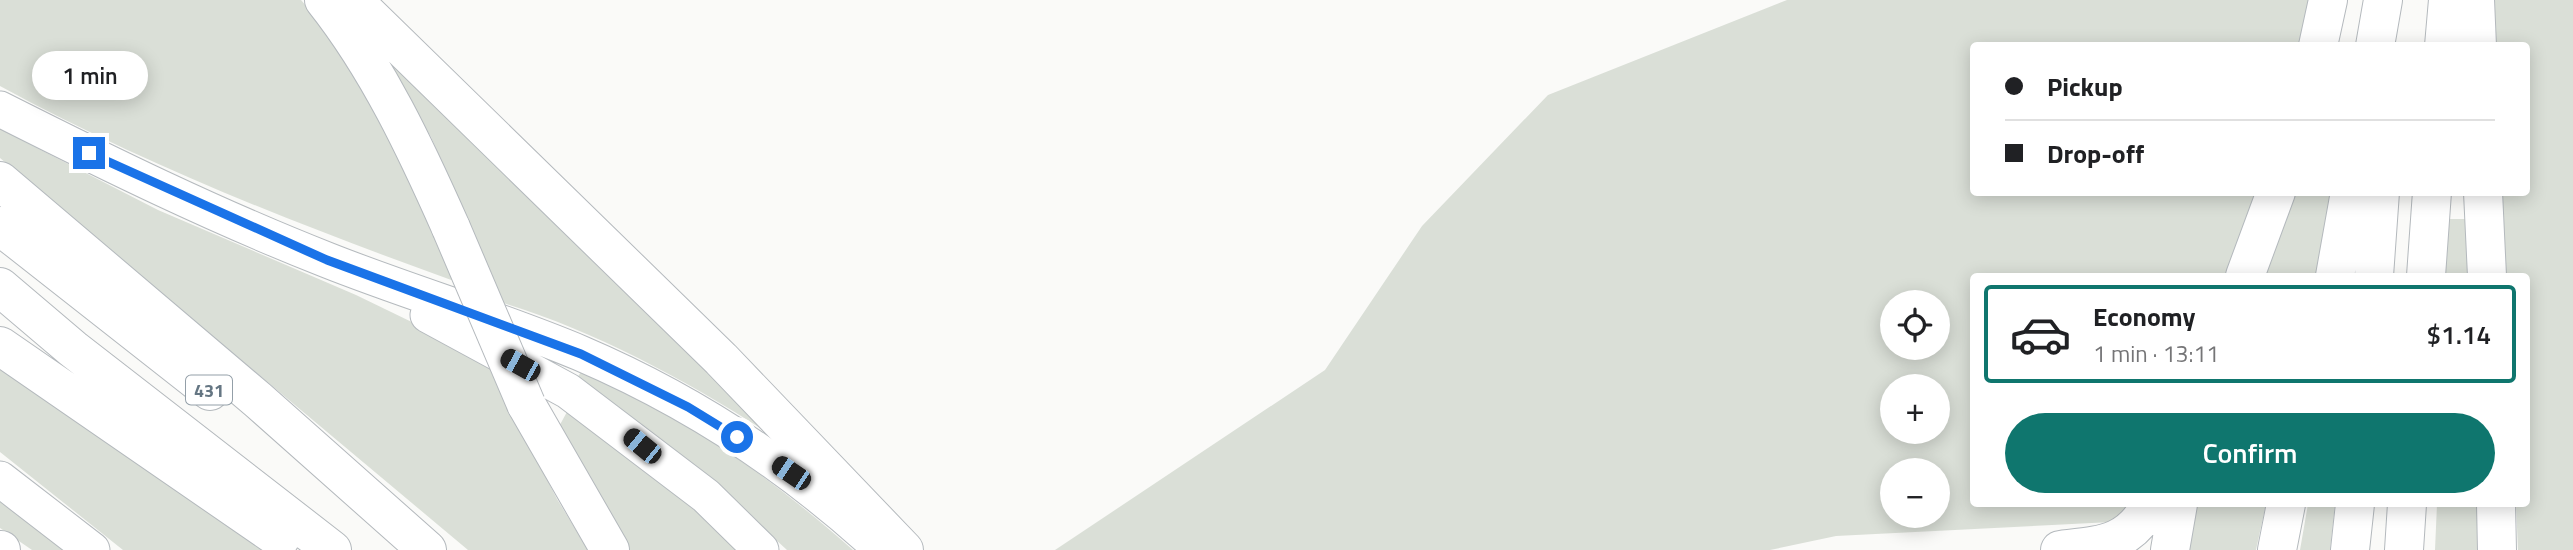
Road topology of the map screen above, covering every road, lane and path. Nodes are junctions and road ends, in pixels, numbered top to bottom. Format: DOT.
graph roads {
  1 [pos="324,0"];
  2 [pos="354,0"];
  3 [pos="2328,0"];
  4 [pos="2383,0"];
  5 [pos="2396,0"];
  6 [pos="2448,0"];
  7 [pos="2475,0"];
  8 [pos="2319,42"];
  9 [pos="2376,42"];
  10 [pos="2392,42"];
  11 [pos="2444,42"];
  12 [pos="2477,42"];
  13 [pos="0,109"];
  14 [pos="0,181"];
  15 [pos="2275,196"];
  16 [pos="2349,196"];
  17 [pos="2380,196"];
  18 [pos="2432,196"];
  19 [pos="2483,196"];
  20 [pos="0,226"];
  21 [pos="327,260"];
  22 [pos="2246,273"];
  23 [pos="2336,273"];
  24 [pos="2374,273"];
  25 [pos="2426,273"];
  26 [pos="2487,273"];
  27 [pos="0,287"];
  28 [pos="0,346"];
  29 [pos="0,479"];
  30 [pos="2149,507"];
  31 [pos="2177,507"];
  32 [pos="2285,507"];
  33 [pos="2354,507"];
  34 [pos="2407,507"];
  35 [pos="2496,507"];
  36 [pos="92,550"];
  37 [pos="296,550"];
  38 [pos="332,550"];
  39 [pos="421,550"];
  40 [pos="427,550"];
  41 [pos="611,550"];
  42 [pos="761,550"];
  43 [pos="883,550"];
  44 [pos="904,550"];
  45 [pos="2060,550"];
  46 [pos="2170,550"];
  47 [pos="2277,550"];
  48 [pos="2350,550"];
  49 [pos="2404,550"];
  50 [pos="2497,550"];
  1 -- 41 [label="highway, bridge"];
  2 -- 44 [label="highway"];
  3 -- 8 [label="highway"];
  4 -- 9 [label="highway"];
  5 -- 10 [label="highway"];
  6 -- 11 [label="highway"];
  7 -- 12 [label="highway"];
  13 -- 21 [label="main road"];
  14 -- 40 [label="highway"];
  15 -- 22 [label="highway"];
  16 -- 23 [label="highway"];
  17 -- 24 [label="highway"];
  18 -- 25 [label="highway"];
  19 -- 26 [label="highway"];
  20 -- 39 [label="highway, 431"];
  21 -- 42 [label="main road"];
  21 -- 43 [label="main road"];
  27 -- 38 [label="highway, 431"];
  28 -- 37 [label="highway"];
  29 -- 36 [label="main road"];
  30 -- 45 [label="highway"];
  31 -- 46 [label="highway"];
  32 -- 47 [label="highway"];
  33 -- 48 [label="highway"];
  34 -- 49 [label="highway"];
  35 -- 50 [label="highway"];
}
